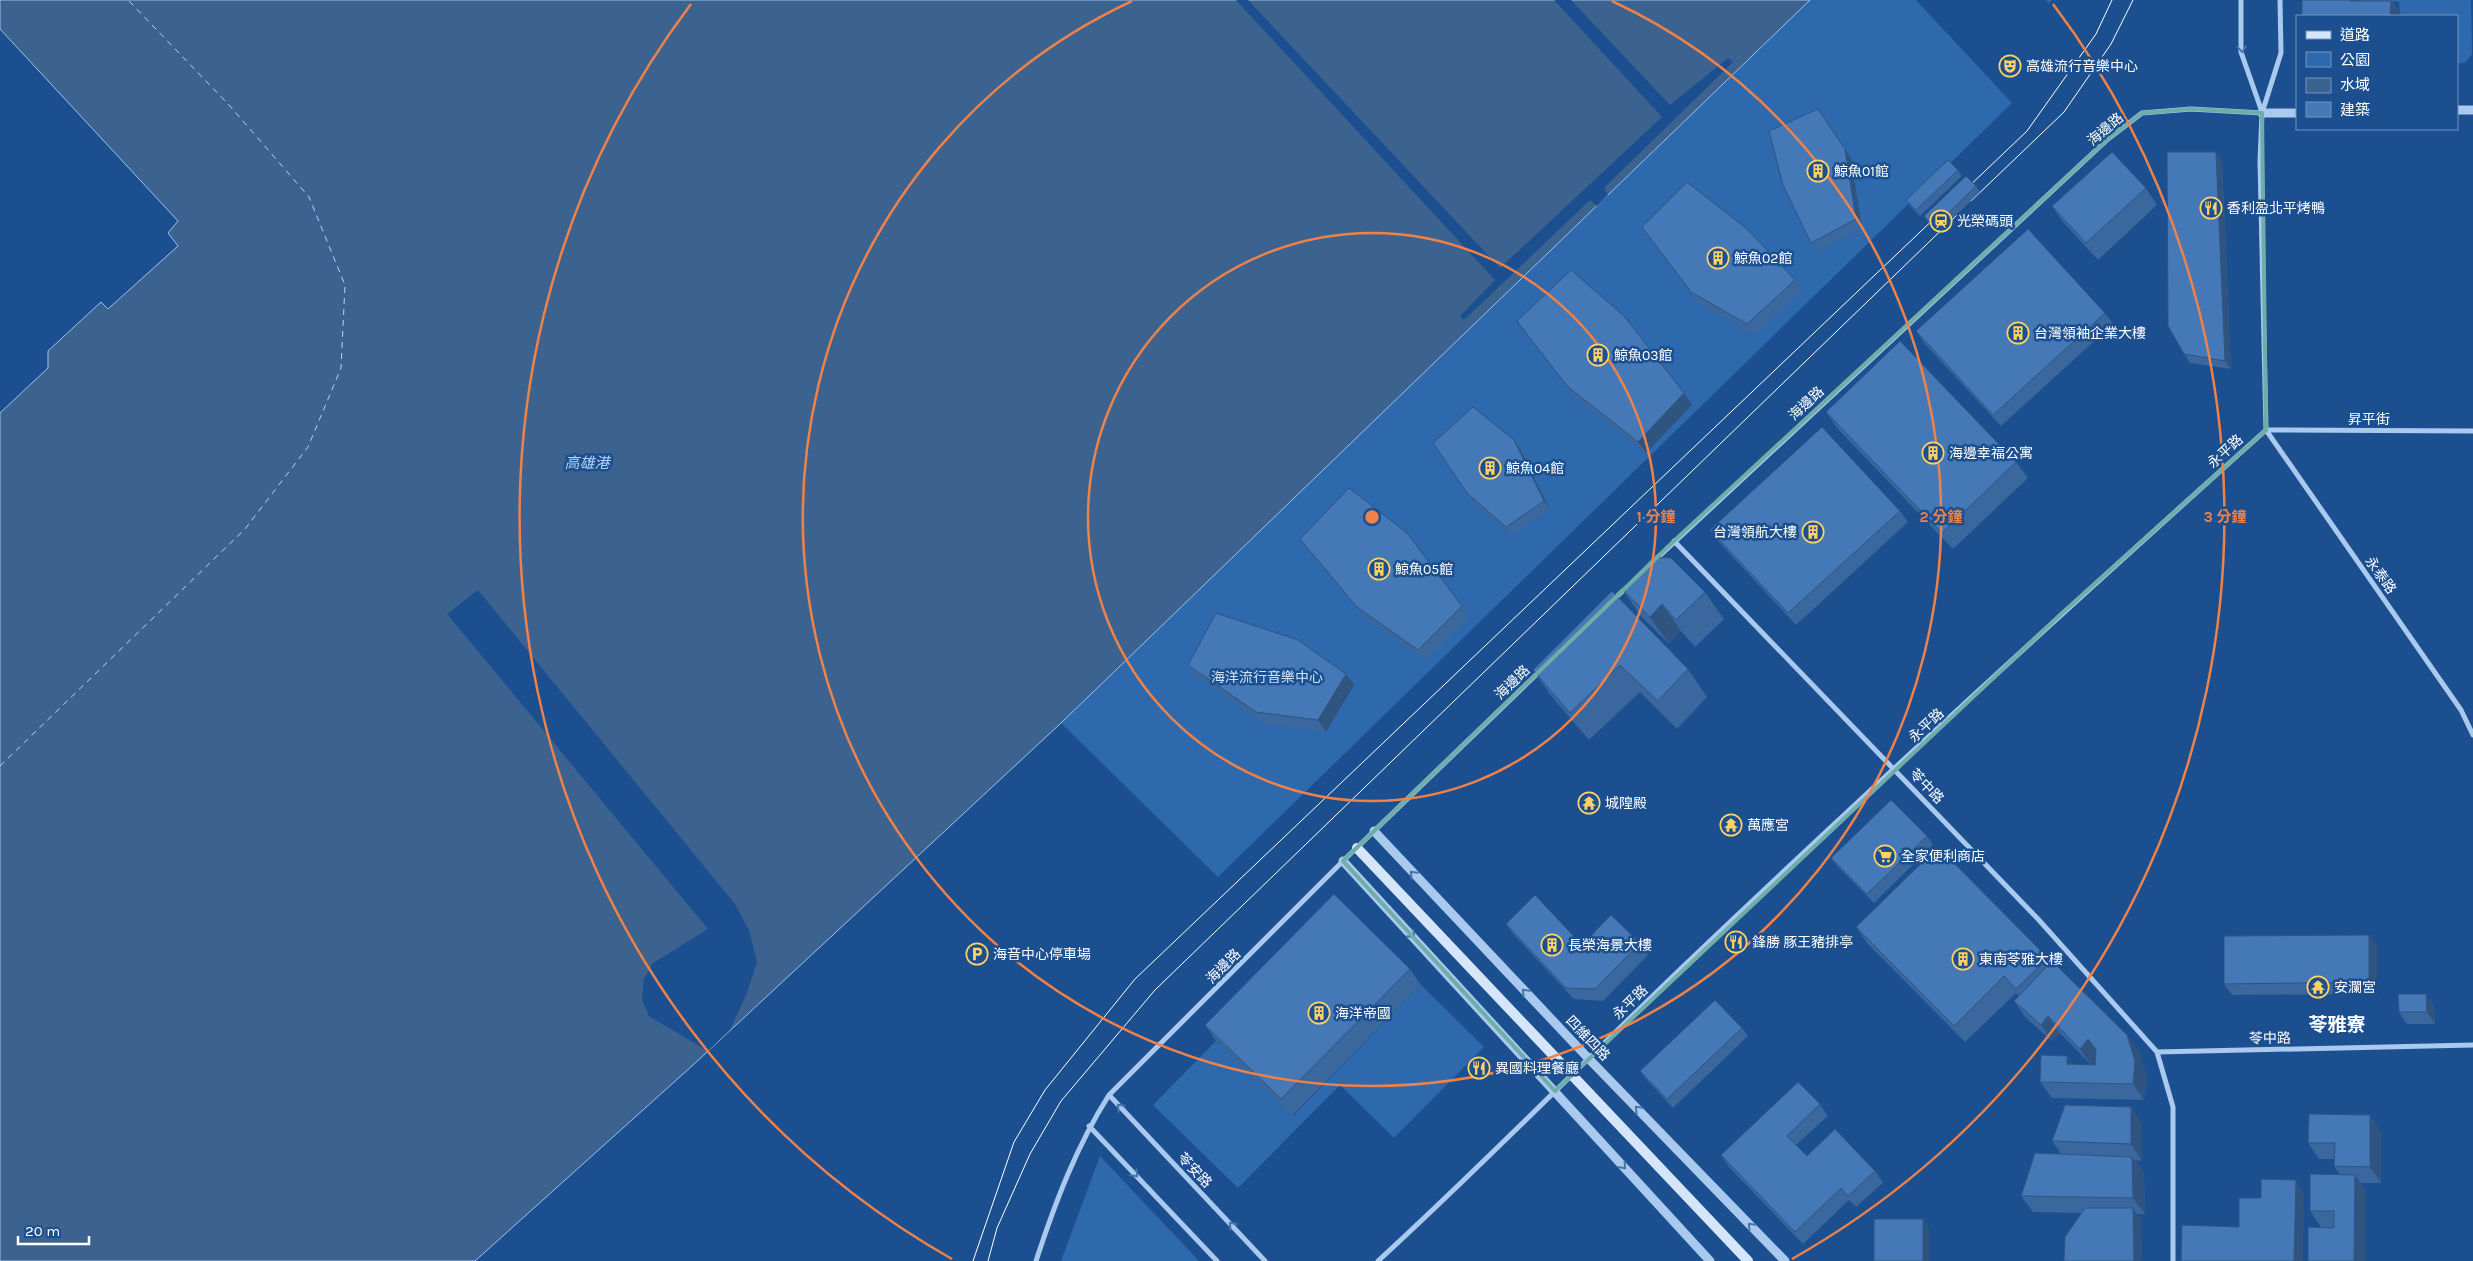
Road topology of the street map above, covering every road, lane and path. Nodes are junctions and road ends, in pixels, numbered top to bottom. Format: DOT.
graph roads {
  1 [pos="2241,0"];
  2 [pos="2280,0"];
  3 [pos="2458,110"];
  4 [pos="2473,110"];
  5 [pos="2262,113"];
  6 [pos="2296,113"];
  7 [pos="2266,430"];
  8 [pos="2473,430"];
  9 [pos="1674,541"];
  10 [pos="1646,568"];
  11 [pos="1632,582"];
  12 [pos="1611,602"];
  13 [pos="1548,663"];
  14 [pos="2473,735"];
  15 [pos="1895,769"];
  16 [pos="1374,831"];
  17 [pos="1357,848"];
  18 [pos="1343,861"];
  19 [pos="2473,1046"];
  20 [pos="2157,1052"];
  21 [pos="1588,1058"];
  22 [pos="1572,1073"];
  23 [pos="1555,1091"];
  24 [pos="1108,1095"];
  25 [pos="1089,1126"];
  26 [pos="1036,1261"];
  27 [pos="1217,1261"];
  28 [pos="1265,1261"];
  29 [pos="1378,1261"];
  30 [pos="1710,1261"];
  31 [pos="1748,1261"];
  32 [pos="1785,1261"];
  33 [pos="2172,1261"];
  1 -- 5 [label="street, one-way"];
  2 -- 5 [label="street"];
  3 -- 4 [label="street"];
  5 -- 6 [label="street"];
  5 -- 7 [label="street"];
  5 -- 9 [label="street, 海邊路"];
  7 -- 8 [label="street, 昇平街"];
  7 -- 14 [label="street, 永泰路"];
  7 -- 15 [label="street, 永平路"];
  9 -- 10 [label="street, 海邊路"];
  9 -- 15 [label="street, 苓中路"];
  11 -- 12 [label="street"];
  13 -- 16 [label="street, 海邊路"];
  15 -- 20 [label="street, 苓中路"];
  15 -- 21 [label="street, 永平路"];
  16 -- 17 [label="street, 海邊路"];
  21 -- 16 [label="street, 四維四路, one-way"];
  17 -- 18 [label="street, 海邊路"];
  17 -- 22 [label="main road"];
  18 -- 23 [label="street, one-way"];
  18 -- 24 [label="street, 海邊路"];
  19 -- 20 [label="street, 苓中路"];
  20 -- 33 [label="street, 苓中路"];
  21 -- 22 [label="street, 永平路"];
  32 -- 21 [label="street, 四維四路, one-way"];
  22 -- 23 [label="street, 永平路"];
  22 -- 31 [label="main road"];
  23 -- 29 [label="street, 永平路"];
  23 -- 30 [label="street, one-way"];
  24 -- 25 [label="street, 海邊路"];
  28 -- 24 [label="street, 苓安路, one-way"];
  25 -- 26 [label="street, 海邊路"];
  25 -- 27 [label="street, one-way"];
}
